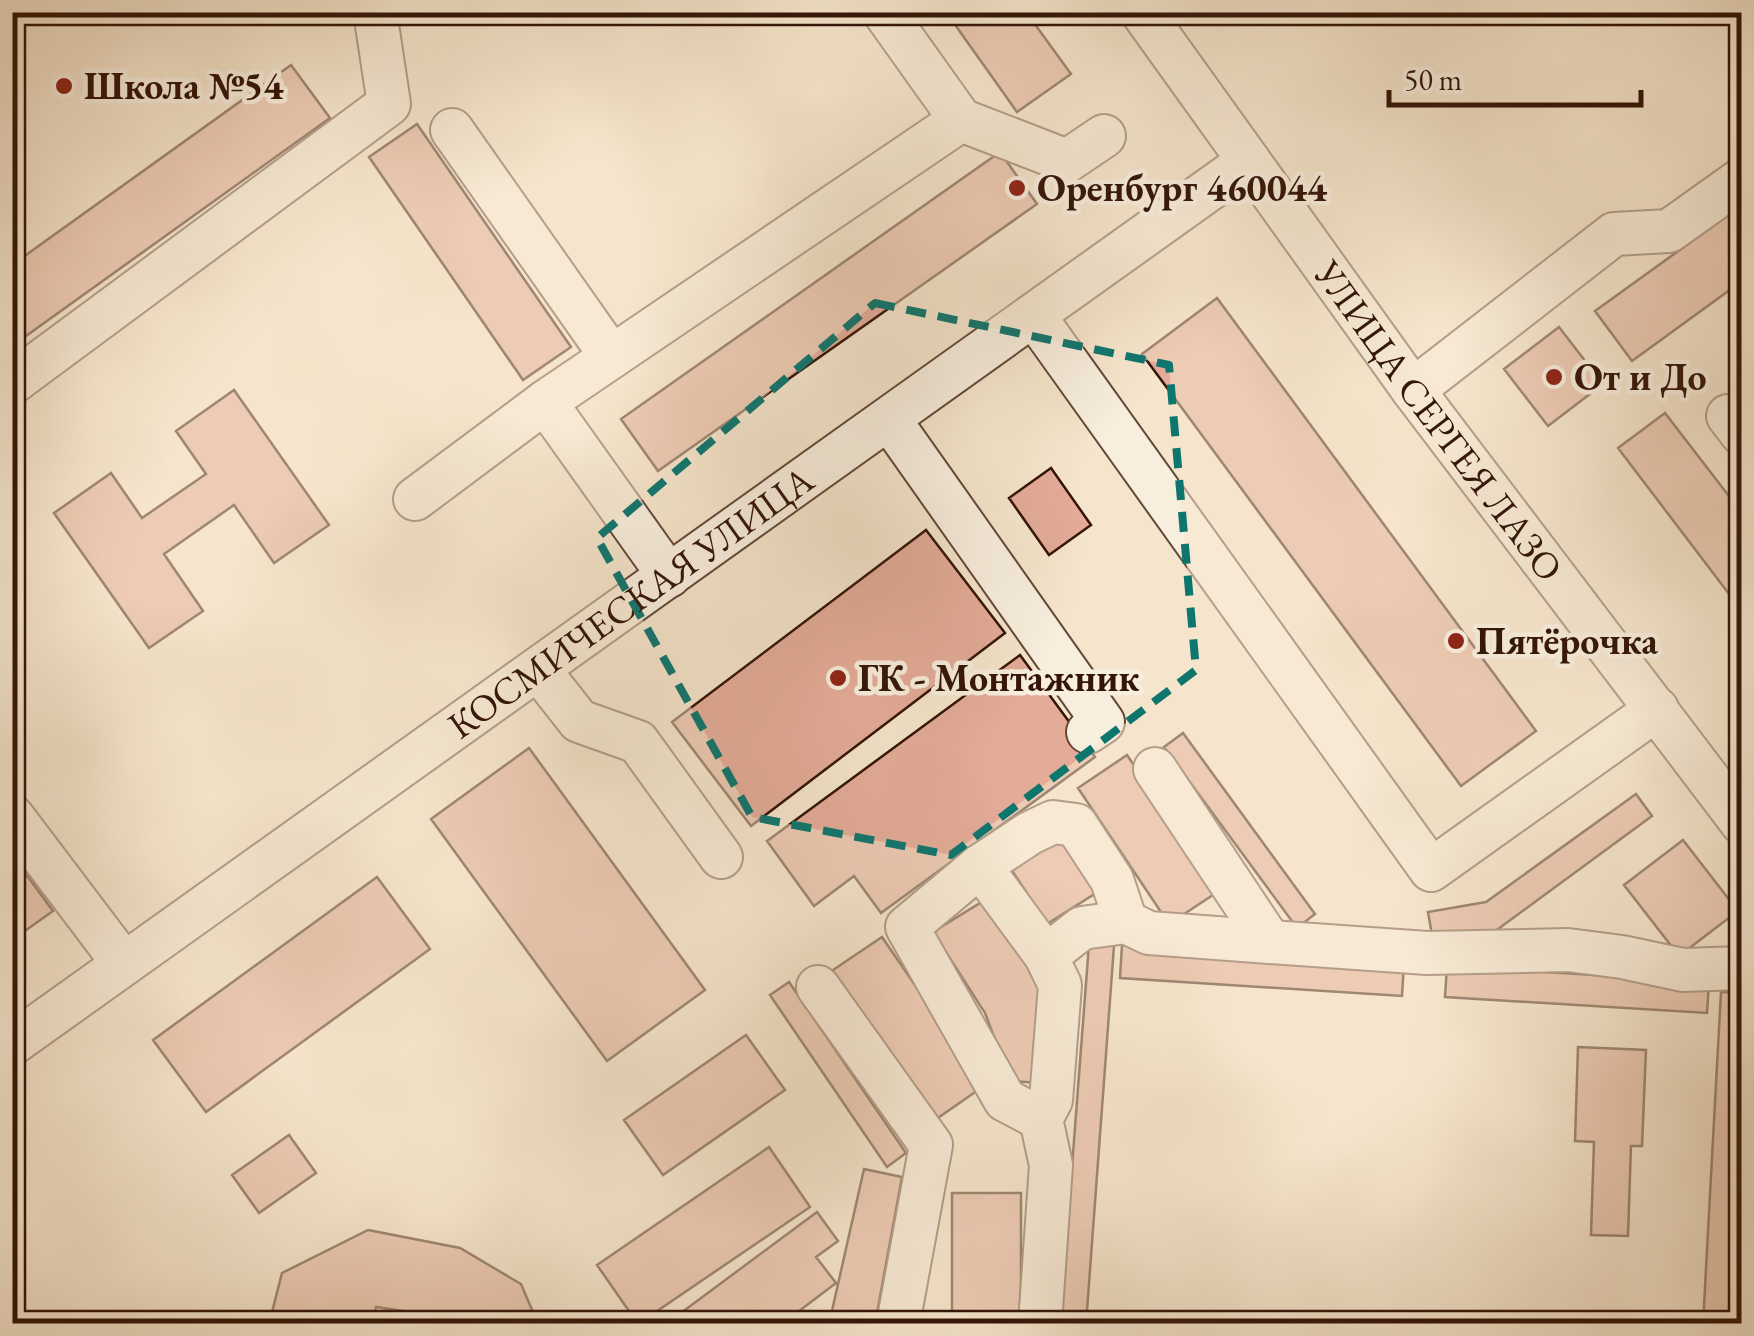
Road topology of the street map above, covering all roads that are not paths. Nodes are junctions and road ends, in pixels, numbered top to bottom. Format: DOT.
graph roads {
  1 [pos="375,12"];
  2 [pos="884,12"];
  3 [pos="1142,12"];
  4 [pos="961,120"];
  5 [pos="452,130"];
  6 [pos="1104,136"];
  7 [pos="1249,162"];
  8 [pos="1742,179"];
  9 [pos="1034,316"];
  10 [pos="612,356"];
  11 [pos="12,383"];
  12 [pos="1414,390"];
  13 [pos="545,402"];
  14 [pos="890,419"];
  15 [pos="415,498"];
  16 [pos="669,576"];
  17 [pos="538,670"];
  18 [pos="1657,709"];
  19 [pos="1088,732"];
  20 [pos="1156,769"];
  21 [pos="12,816"];
  22 [pos="1742,823"];
  23 [pos="721,857"];
  24 [pos="980,866"];
  25 [pos="1126,922"];
  26 [pos="1270,942"];
  27 [pos="1046,956"];
  28 [pos="124,964"];
  29 [pos="1742,968"];
  30 [pos="818,986"];
  31 [pos="12,1044"];
  32 [pos="1041,1119"];
  33 [pos="898,1324"];
  34 [pos="1040,1324"];
  1 -- 11 [label="street"];
  2 -- 4 [label="street"];
  3 -- 7 [label="street, УЛИЦА СЕРГЕЯ ЛАЗО"];
  4 -- 6 [label="street"];
  4 -- 10 [label="street"];
  5 -- 10 [label="street"];
  7 -- 9 [label="street, КОСМИЧЕСКАЯ УЛИЦА"];
  7 -- 12 [label="street, УЛИЦА СЕРГЕЯ ЛАЗО"];
  8 -- 12 [label="street"];
  9 -- 14 [label="street, КОСМИЧЕСКАЯ УЛИЦА"];
  9 -- 18 [label="street"];
  10 -- 13 [label="street"];
  12 -- 18 [label="street, УЛИЦА СЕРГЕЯ ЛАЗО"];
  13 -- 15 [label="street"];
  13 -- 16 [label="street"];
  14 -- 16 [label="street, КОСМИЧЕСКАЯ УЛИЦА"];
  14 -- 19 [label="street"];
  16 -- 17 [label="street, КОСМИЧЕСКАЯ УЛИЦА"];
  17 -- 23 [label="street"];
  17 -- 28 [label="street, КОСМИЧЕСКАЯ УЛИЦА"];
  18 -- 22 [label="street, УЛИЦА СЕРГЕЯ ЛАЗО"];
  20 -- 26 [label="street"];
  21 -- 28 [label="street"];
  24 -- 25 [label="street"];
  24 -- 27 [label="street"];
  24 -- 32 [label="street"];
  25 -- 26 [label="street"];
  25 -- 27 [label="street"];
  26 -- 29 [label="street"];
  27 -- 32 [label="street"];
  28 -- 31 [label="street, КОСМИЧЕСКАЯ УЛИЦА"];
  30 -- 33 [label="street"];
  32 -- 34 [label="street"];
}
